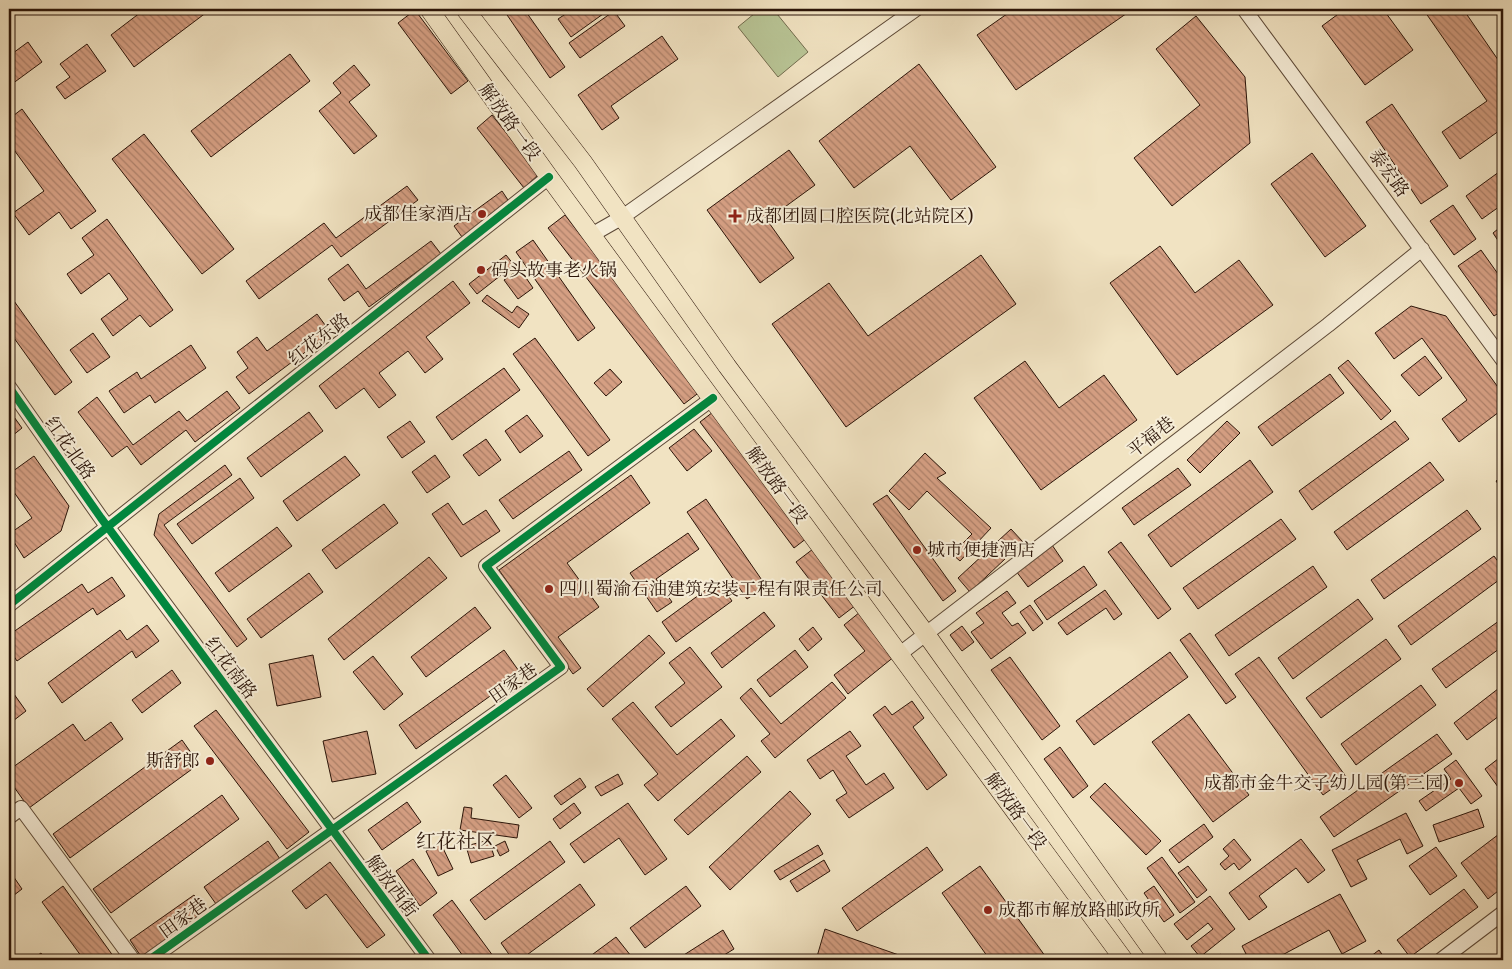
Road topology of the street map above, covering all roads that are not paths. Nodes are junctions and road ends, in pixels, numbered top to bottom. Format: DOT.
graph roads {
  1 [pos="429,9"];
  2 [pos="465,9"];
  3 [pos="916,9"];
  4 [pos="1248,10"];
  5 [pos="549,177"];
  6 [pos="621,218"];
  7 [pos="593,234"];
  8 [pos="1422,249"];
  9 [pos="1503,360"];
  10 [pos="9,387"];
  11 [pos="712,398"];
  12 [pos="107,526"];
  13 [pos="9,605"];
  14 [pos="926,634"];
  15 [pos="901,653"];
  16 [pos="9,817"];
  17 [pos="331,829"];
  18 [pos="1503,913"];
  19 [pos="133,960"];
  20 [pos="149,960"];
  21 [pos="429,960"];
  22 [pos="1124,960"];
  23 [pos="1159,960"];
  24 [pos="1441,960"];
  1 -- 5 [label="main road, 解放路一段"];
  2 -- 6 [label="main road, 解放路一段"];
  3 -- 6 [label="street"];
  4 -- 8 [label="street, 泰宏路"];
  5 -- 7 [label="main road, 解放路一段"];
  5 -- 12 [label="street, 红花东路"];
  6 -- 7 [label="street"];
  6 -- 14 [label="main road, 解放路一段"];
  7 -- 11 [label="main road, 解放路一段"];
  8 -- 9 [label="street, 泰宏路"];
  8 -- 14 [label="street, 平福巷"];
  10 -- 12 [label="street, 红花北路"];
  11 -- 15 [label="main road, 解放路一段"];
  11 -- 17 [label="street, 田家巷"];
  12 -- 13 [label="street, 红花东路"];
  12 -- 17 [label="street, 红花南路"];
  14 -- 15 [label="street, 平福巷"];
  14 -- 23 [label="main road, 解放路一段"];
  15 -- 22 [label="main road, 解放路一段"];
  16 -- 19 [label="street"];
  17 -- 20 [label="street, 田家巷"];
  17 -- 21 [label="street, 解放西街"];
  18 -- 24 [label="street"];
}
